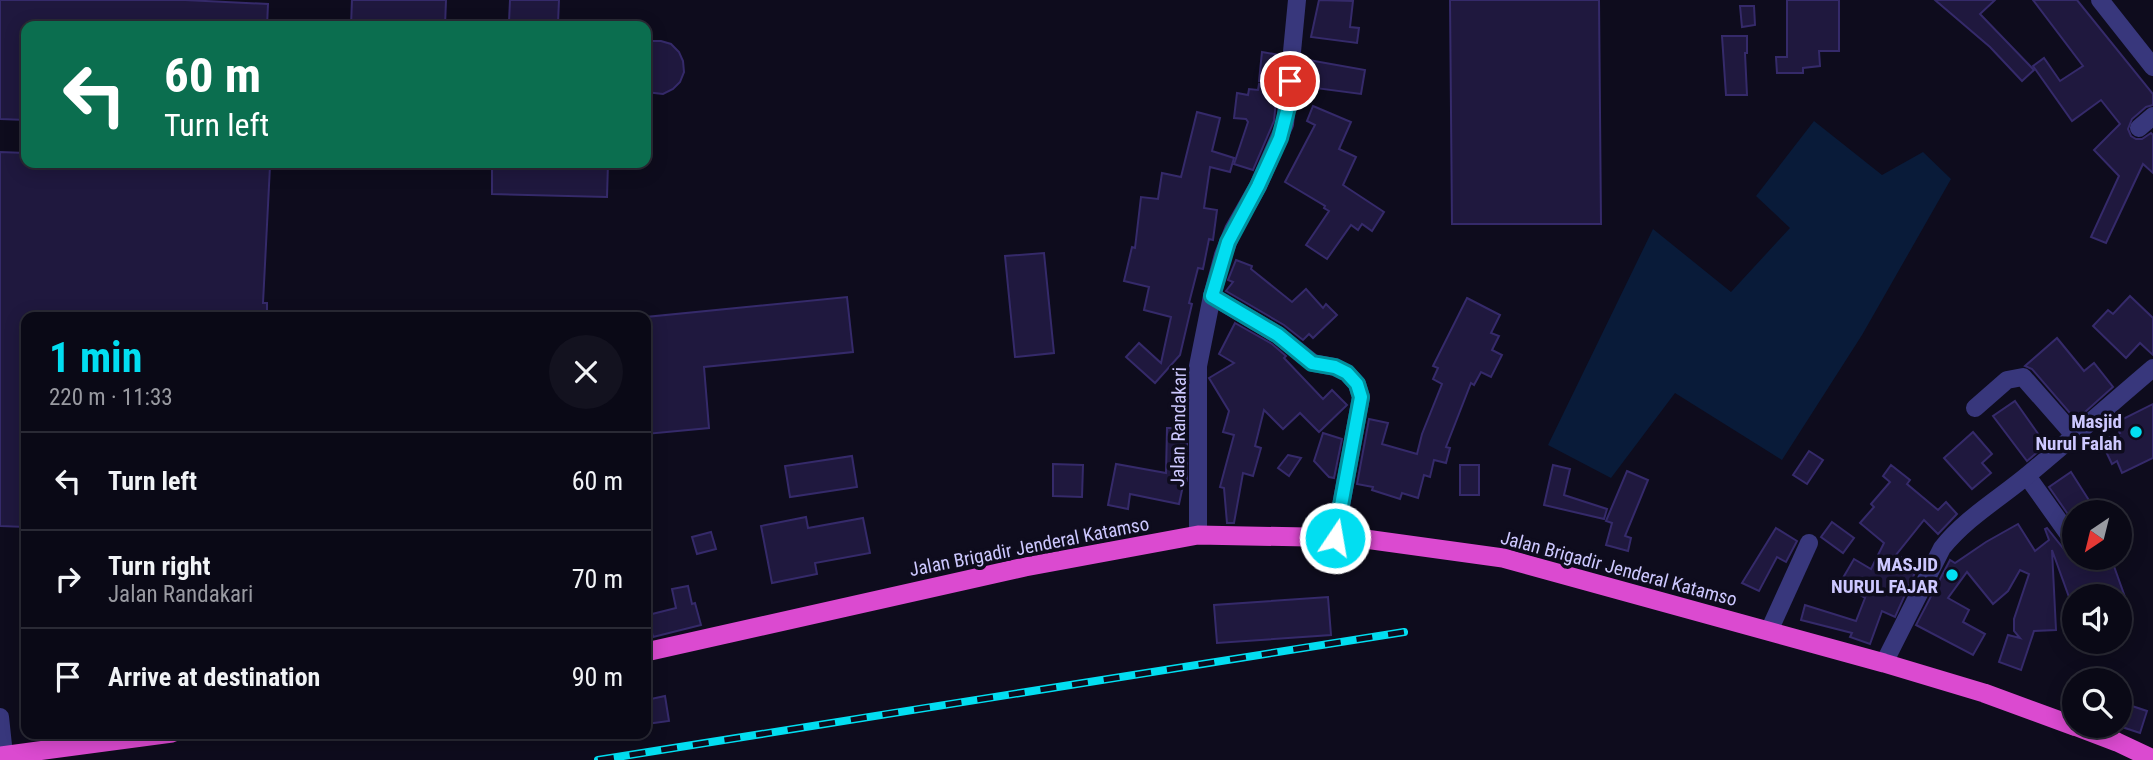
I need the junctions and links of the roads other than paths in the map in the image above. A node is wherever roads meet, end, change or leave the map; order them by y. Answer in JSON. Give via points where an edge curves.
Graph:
{"nodes":[{"id":1,"x":1297,"y":0,"type":"edge"},
{"id":2,"x":2100,"y":0,"type":"edge"},
{"id":3,"x":2153,"y":67,"type":"edge"},
{"id":4,"x":1212,"y":296,"type":"junction"},
{"id":5,"x":2153,"y":368,"type":"edge"},
{"id":6,"x":1975,"y":408,"type":"dead end"},
{"id":7,"x":2074,"y":435,"type":"junction"},
{"id":8,"x":2027,"y":476,"type":"junction"},
{"id":9,"x":2062,"y":525,"type":"edge"},
{"id":10,"x":1198,"y":535,"type":"junction"},
{"id":11,"x":1335,"y":538,"type":"junction"},
{"id":12,"x":1809,"y":543,"type":"dead end"},
{"id":13,"x":1769,"y":632,"type":"junction"},
{"id":14,"x":651,"y":651,"type":"edge"},
{"id":15,"x":1884,"y":663,"type":"junction"},
{"id":16,"x":0,"y":716,"type":"edge"},
{"id":17,"x":2062,"y":722,"type":"edge"},
{"id":18,"x":2106,"y":738,"type":"edge"},
{"id":19,"x":128,"y":739,"type":"edge"},
{"id":20,"x":2,"y":756,"type":"edge"},
{"id":21,"x":2153,"y":759,"type":"edge"}],
"edges":[{"from":1,"to":4,"type":"street","name":"Jalan Randakari","via":[[1285,124],[1228,242]]},
{"from":2,"to":3,"type":"street"},
{"from":4,"to":10,"type":"street","name":"Jalan Randakari","via":[[1198,366]]},
{"from":4,"to":11,"type":"street","via":[[1278,335],[1312,363],[1335,367],[1357,384],[1361,397]]},
{"from":5,"to":7,"type":"street"},
{"from":6,"to":7,"type":"street","via":[[2007,380],[2023,377]]},
{"from":7,"to":8,"type":"street"},
{"from":8,"to":9,"type":"street"},
{"from":8,"to":15,"type":"street","via":[[1967,522],[1942,548]]},
{"from":10,"to":11,"type":"highway","name":"Jalan Brigadir Jenderal Katamso"},
{"from":10,"to":14,"type":"highway","name":"Jalan Brigadir Jenderal Katamso","via":[[1025,567]]},
{"from":11,"to":13,"type":"highway","name":"Jalan Brigadir Jenderal Katamso","via":[[1503,558]]},
{"from":12,"to":13,"type":"street"},
{"from":13,"to":15,"type":"highway","name":"Jalan Brigadir Jenderal Katamso"},
{"from":15,"to":17,"type":"highway","name":"Jalan Brigadir Jenderal Katamso"},
{"from":16,"to":20,"type":"street"},
{"from":18,"to":21,"type":"highway","name":"Jalan Brigadir Jenderal Katamso"},
{"from":19,"to":20,"type":"highway"}]}
